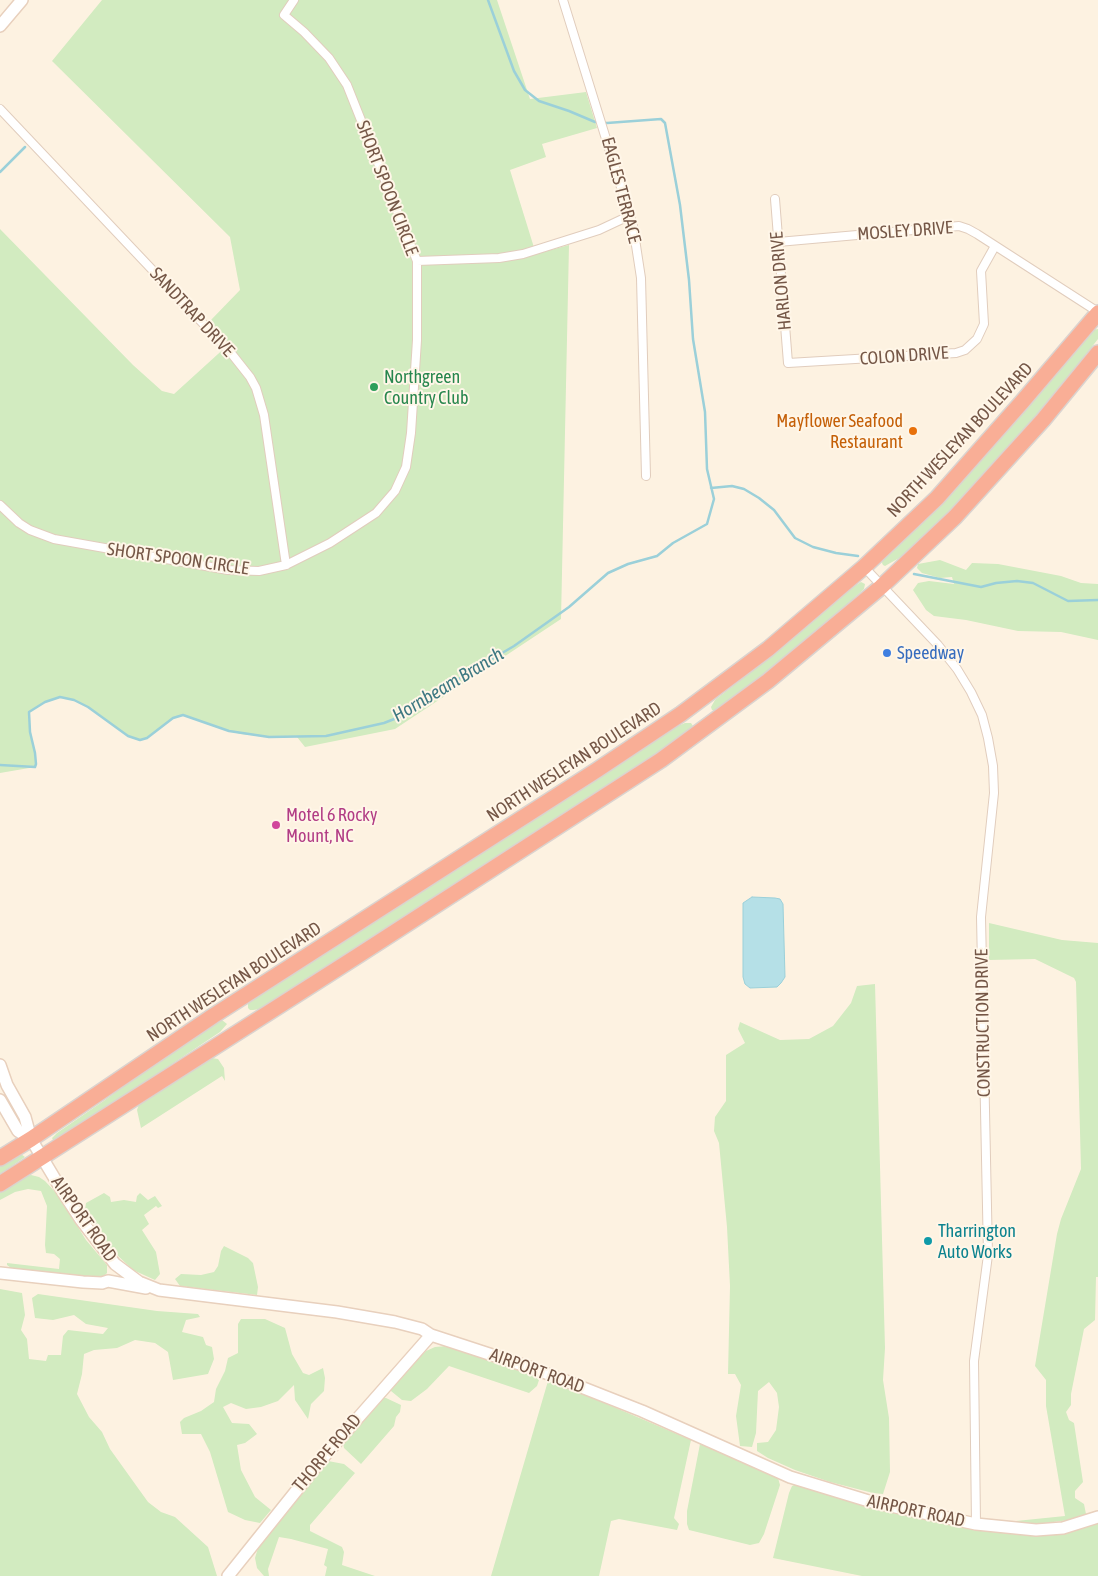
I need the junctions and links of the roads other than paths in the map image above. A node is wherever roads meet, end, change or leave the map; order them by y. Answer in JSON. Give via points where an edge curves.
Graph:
{"nodes":[{"id":1,"x":22,"y":0,"type":"edge"},
{"id":2,"x":294,"y":0,"type":"edge"},
{"id":3,"x":563,"y":0,"type":"edge"},
{"id":4,"x":0,"y":26,"type":"edge"},
{"id":5,"x":0,"y":109,"type":"edge"},
{"id":6,"x":774,"y":199,"type":"dead end"},
{"id":7,"x":631,"y":216,"type":"junction"},
{"id":8,"x":778,"y":242,"type":"junction"},
{"id":9,"x":995,"y":246,"type":"junction"},
{"id":10,"x":416,"y":261,"type":"junction"},
{"id":11,"x":1098,"y":313,"type":"edge"},
{"id":12,"x":1098,"y":353,"type":"edge"},
{"id":13,"x":788,"y":364,"type":"joint"},
{"id":14,"x":646,"y":476,"type":"dead end"},
{"id":15,"x":0,"y":505,"type":"edge"},
{"id":16,"x":286,"y":565,"type":"junction"},
{"id":17,"x":864,"y":567,"type":"junction"},
{"id":18,"x":882,"y":586,"type":"junction"},
{"id":19,"x":694,"y":704,"type":"junction"},
{"id":20,"x":709,"y":725,"type":"junction"},
{"id":21,"x":229,"y":1006,"type":"junction"},
{"id":22,"x":244,"y":1029,"type":"junction"},
{"id":23,"x":0,"y":1065,"type":"edge"},
{"id":24,"x":0,"y":1100,"type":"edge"},
{"id":25,"x":31,"y":1139,"type":"junction"},
{"id":26,"x":42,"y":1157,"type":"junction"},
{"id":27,"x":0,"y":1158,"type":"edge"},
{"id":28,"x":0,"y":1184,"type":"edge"},
{"id":29,"x":0,"y":1273,"type":"edge"},
{"id":30,"x":159,"y":1290,"type":"junction"},
{"id":31,"x":431,"y":1335,"type":"junction"},
{"id":32,"x":1098,"y":1517,"type":"edge"},
{"id":33,"x":976,"y":1524,"type":"junction"},
{"id":34,"x":228,"y":1576,"type":"edge"}],
"edges":[{"from":1,"to":4,"type":"main road"},
{"from":2,"to":10,"type":"street","name":"SHORT SPOON CIRCLE","via":[[284,16],[324,52],[347,85]]},
{"from":3,"to":7,"type":"street","name":"EAGLES TERRACE"},
{"from":5,"to":16,"type":"street","name":"SANDTRAP DRIVE","via":[[250,377],[264,415]]},
{"from":6,"to":8,"type":"street","name":"HARLON DRIVE"},
{"from":7,"to":10,"type":"street","via":[[599,230],[523,254],[490,259]]},
{"from":7,"to":14,"type":"street","name":"EAGLES TERRACE","via":[[641,278]]},
{"from":8,"to":9,"type":"street","name":"MOSLEY DRIVE","via":[[959,226],[968,228]]},
{"from":8,"to":13,"type":"street","name":"HARLON DRIVE"},
{"from":9,"to":11,"type":"street","name":"MOSLEY DRIVE"},
{"from":9,"to":13,"type":"street","name":"COLON DRIVE","via":[[981,271],[984,324],[977,339],[965,350]]},
{"from":10,"to":16,"type":"street","name":"SHORT SPOON CIRCLE","via":[[417,340],[413,416],[409,451],[401,480],[376,513],[330,543]]},
{"from":11,"to":17,"type":"highway","name":"NORTH WESLEYAN BOULEVARD","via":[[937,498]]},
{"from":12,"to":18,"type":"highway","via":[[997,471]]},
{"from":15,"to":16,"type":"street","name":"SHORT SPOON CIRCLE","via":[[30,530],[67,542],[228,570],[259,571]]},
{"from":17,"to":18,"type":"street","name":"CONSTRUCTION DRIVE"},
{"from":17,"to":19,"type":"highway","name":"NORTH WESLEYAN BOULEVARD","via":[[768,649]]},
{"from":18,"to":20,"type":"highway","via":[[768,681]]},
{"from":18,"to":33,"type":"street","name":"CONSTRUCTION DRIVE","via":[[957,668],[982,715],[993,766],[994,793],[981,917],[988,1247],[974,1361]]},
{"from":19,"to":20,"type":"highway"},
{"from":19,"to":21,"type":"highway","name":"NORTH WESLEYAN BOULEVARD","via":[[597,770]]},
{"from":20,"to":22,"type":"highway","via":[[654,765]]},
{"from":21,"to":22,"type":"highway"},
{"from":21,"to":25,"type":"highway","name":"NORTH WESLEYAN BOULEVARD"},
{"from":22,"to":26,"type":"highway"},
{"from":23,"to":25,"type":"main road","via":[[25,1117]]},
{"from":24,"to":25,"type":"main road","via":[[18,1131]]},
{"from":25,"to":26,"type":"main road","name":"AIRPORT ROAD"},
{"from":25,"to":27,"type":"highway","name":"NORTH WESLEYAN BOULEVARD"},
{"from":26,"to":28,"type":"highway"},
{"from":26,"to":30,"type":"main road","name":"AIRPORT ROAD","via":[[81,1220],[115,1264],[139,1282]]},
{"from":29,"to":30,"type":"main road","via":[[108,1281]]},
{"from":30,"to":31,"type":"main road","name":"AIRPORT ROAD","via":[[337,1312],[395,1322],[422,1329]]},
{"from":31,"to":33,"type":"main road","name":"AIRPORT ROAD","via":[[538,1370],[633,1407],[790,1477],[872,1502]]},
{"from":31,"to":34,"type":"main road","name":"THORPE ROAD","via":[[320,1460]]},
{"from":32,"to":33,"type":"main road","name":"AIRPORT ROAD","via":[[1063,1528],[1036,1530]]}]}
